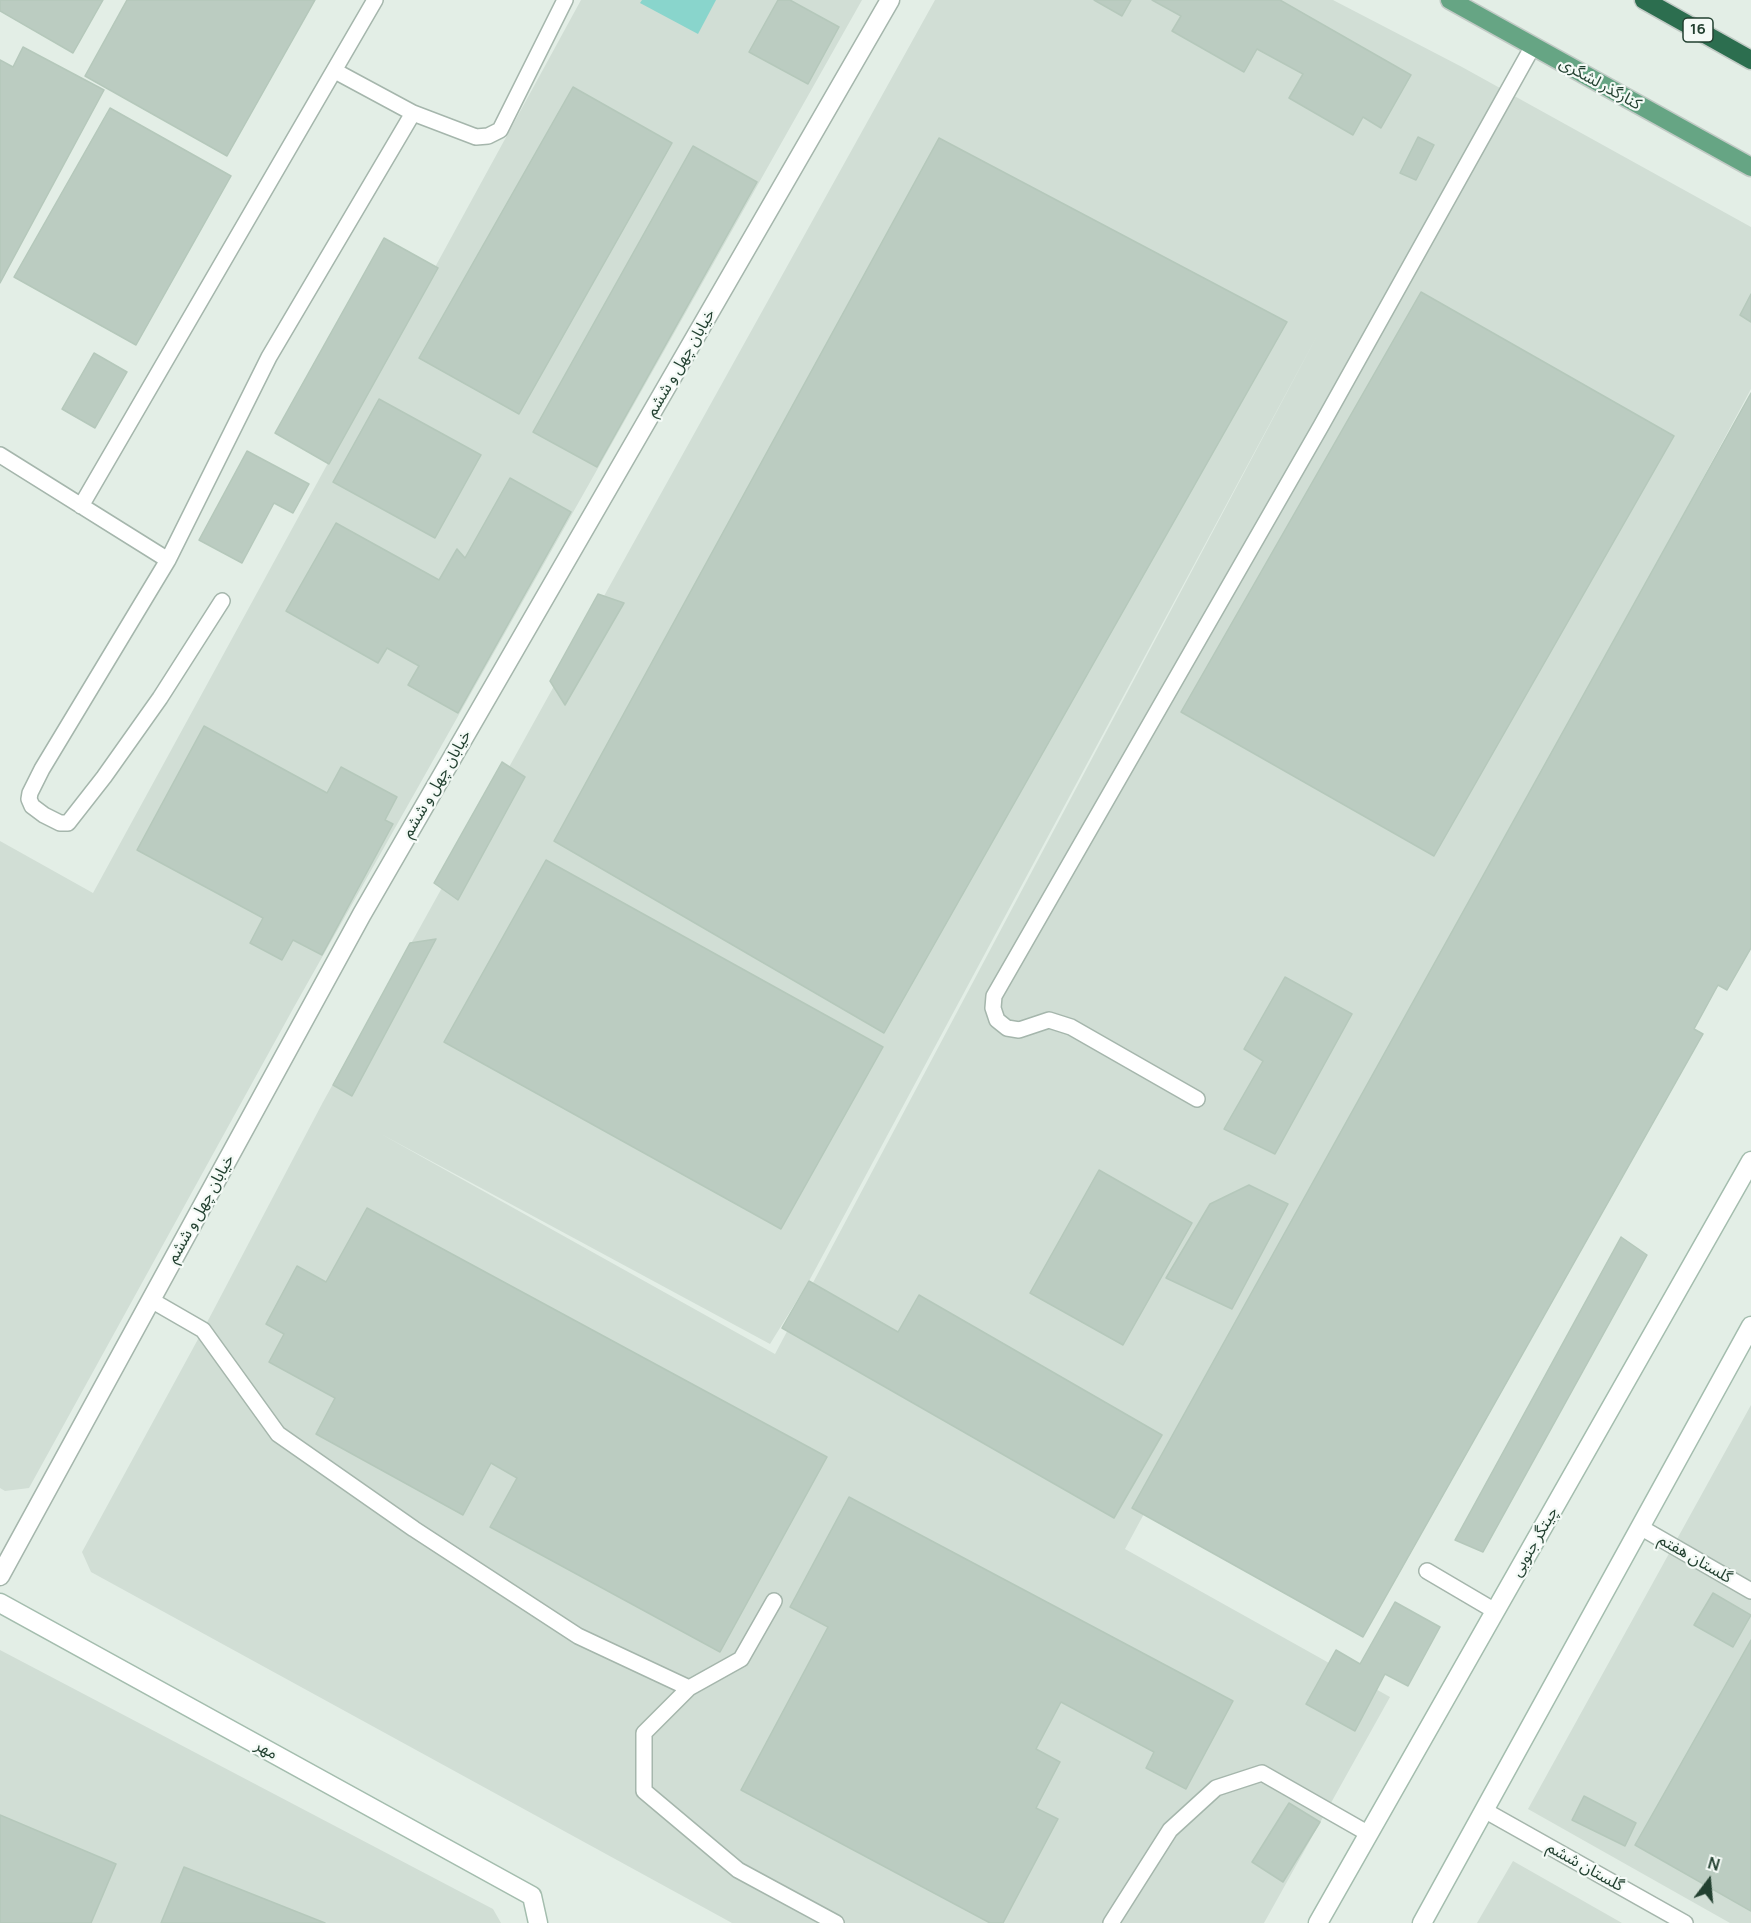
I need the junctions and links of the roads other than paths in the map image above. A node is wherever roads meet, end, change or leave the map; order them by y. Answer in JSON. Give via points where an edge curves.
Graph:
{"nodes":[{"id":1,"x":375,"y":0,"type":"edge"},
{"id":2,"x":565,"y":0,"type":"edge"},
{"id":3,"x":890,"y":0,"type":"edge"},
{"id":4,"x":1450,"y":0,"type":"edge"},
{"id":5,"x":1644,"y":0,"type":"edge"},
{"id":6,"x":1533,"y":46,"type":"junction"},
{"id":7,"x":1751,"y":60,"type":"edge"},
{"id":8,"x":335,"y":71,"type":"junction"},
{"id":9,"x":413,"y":113,"type":"junction"},
{"id":10,"x":1751,"y":167,"type":"edge"},
{"id":11,"x":0,"y":455,"type":"edge"},
{"id":12,"x":81,"y":506,"type":"junction"},
{"id":13,"x":168,"y":560,"type":"junction"},
{"id":14,"x":222,"y":601,"type":"dead end"},
{"id":15,"x":1197,"y":1099,"type":"dead end"},
{"id":16,"x":1751,"y":1161,"type":"edge"},
{"id":17,"x":151,"y":1300,"type":"junction"},
{"id":18,"x":1751,"y":1326,"type":"edge"},
{"id":19,"x":1640,"y":1527,"type":"junction"},
{"id":20,"x":1427,"y":1571,"type":"dead end"},
{"id":21,"x":0,"y":1576,"type":"edge"},
{"id":22,"x":1751,"y":1591,"type":"edge"},
{"id":23,"x":774,"y":1601,"type":"dead end"},
{"id":24,"x":0,"y":1603,"type":"edge"},
{"id":25,"x":1495,"y":1611,"type":"junction"},
{"id":26,"x":689,"y":1688,"type":"junction"},
{"id":27,"x":1484,"y":1810,"type":"junction"},
{"id":28,"x":1369,"y":1834,"type":"junction"},
{"id":29,"x":538,"y":1923,"type":"edge"},
{"id":30,"x":836,"y":1923,"type":"edge"},
{"id":31,"x":1111,"y":1923,"type":"edge"},
{"id":32,"x":1318,"y":1923,"type":"edge"},
{"id":33,"x":1422,"y":1923,"type":"edge"},
{"id":34,"x":1686,"y":1923,"type":"edge"}],
"edges":[{"from":1,"to":8,"type":"lane"},
{"from":2,"to":9,"type":"lane","via":[[500,130],[476,137]]},
{"from":3,"to":17,"type":"street","name":"خیابان چهل و ششم","via":[[362,914]]},
{"from":4,"to":6,"type":"main road","name":"کنارگذر لشگری"},
{"from":5,"to":7,"type":"highway","number":"16"},
{"from":6,"to":10,"type":"main road","name":"کنارگذر لشگری"},
{"from":6,"to":15,"type":"lane","via":[[1321,426],[994,996],[993,1008],[1007,1028],[1019,1030],[1049,1020],[1071,1027]]},
{"from":8,"to":9,"type":"lane"},
{"from":8,"to":12,"type":"lane"},
{"from":9,"to":13,"type":"lane","via":[[269,357]]},
{"from":11,"to":12,"type":"lane"},
{"from":12,"to":13,"type":"lane"},
{"from":13,"to":14,"type":"lane","via":[[42,769],[30,793],[32,806],[60,823],[68,823],[160,698]]},
{"from":16,"to":25,"type":"street","name":"چیتگر جنوبی"},
{"from":17,"to":21,"type":"street","name":"خیابان چهل و ششم"},
{"from":17,"to":26,"type":"lane","via":[[203,1330],[278,1434],[578,1636]]},
{"from":18,"to":19,"type":"street"},
{"from":19,"to":22,"type":"lane","name":"گلستان هفتم"},
{"from":19,"to":27,"type":"street"},
{"from":20,"to":25,"type":"lane"},
{"from":23,"to":26,"type":"lane","via":[[741,1659]]},
{"from":24,"to":29,"type":"street","name":"مهر","via":[[532,1896]]},
{"from":25,"to":28,"type":"street","name":"چیتگر جنوبی"},
{"from":26,"to":30,"type":"lane","via":[[644,1733],[644,1791],[738,1870]]},
{"from":27,"to":33,"type":"street"},
{"from":27,"to":34,"type":"lane","name":"گلستان ششم"},
{"from":28,"to":31,"type":"lane","via":[[1262,1773],[1216,1788],[1170,1830]]},
{"from":28,"to":32,"type":"street","name":"چیتگر جنوبی"}]}
